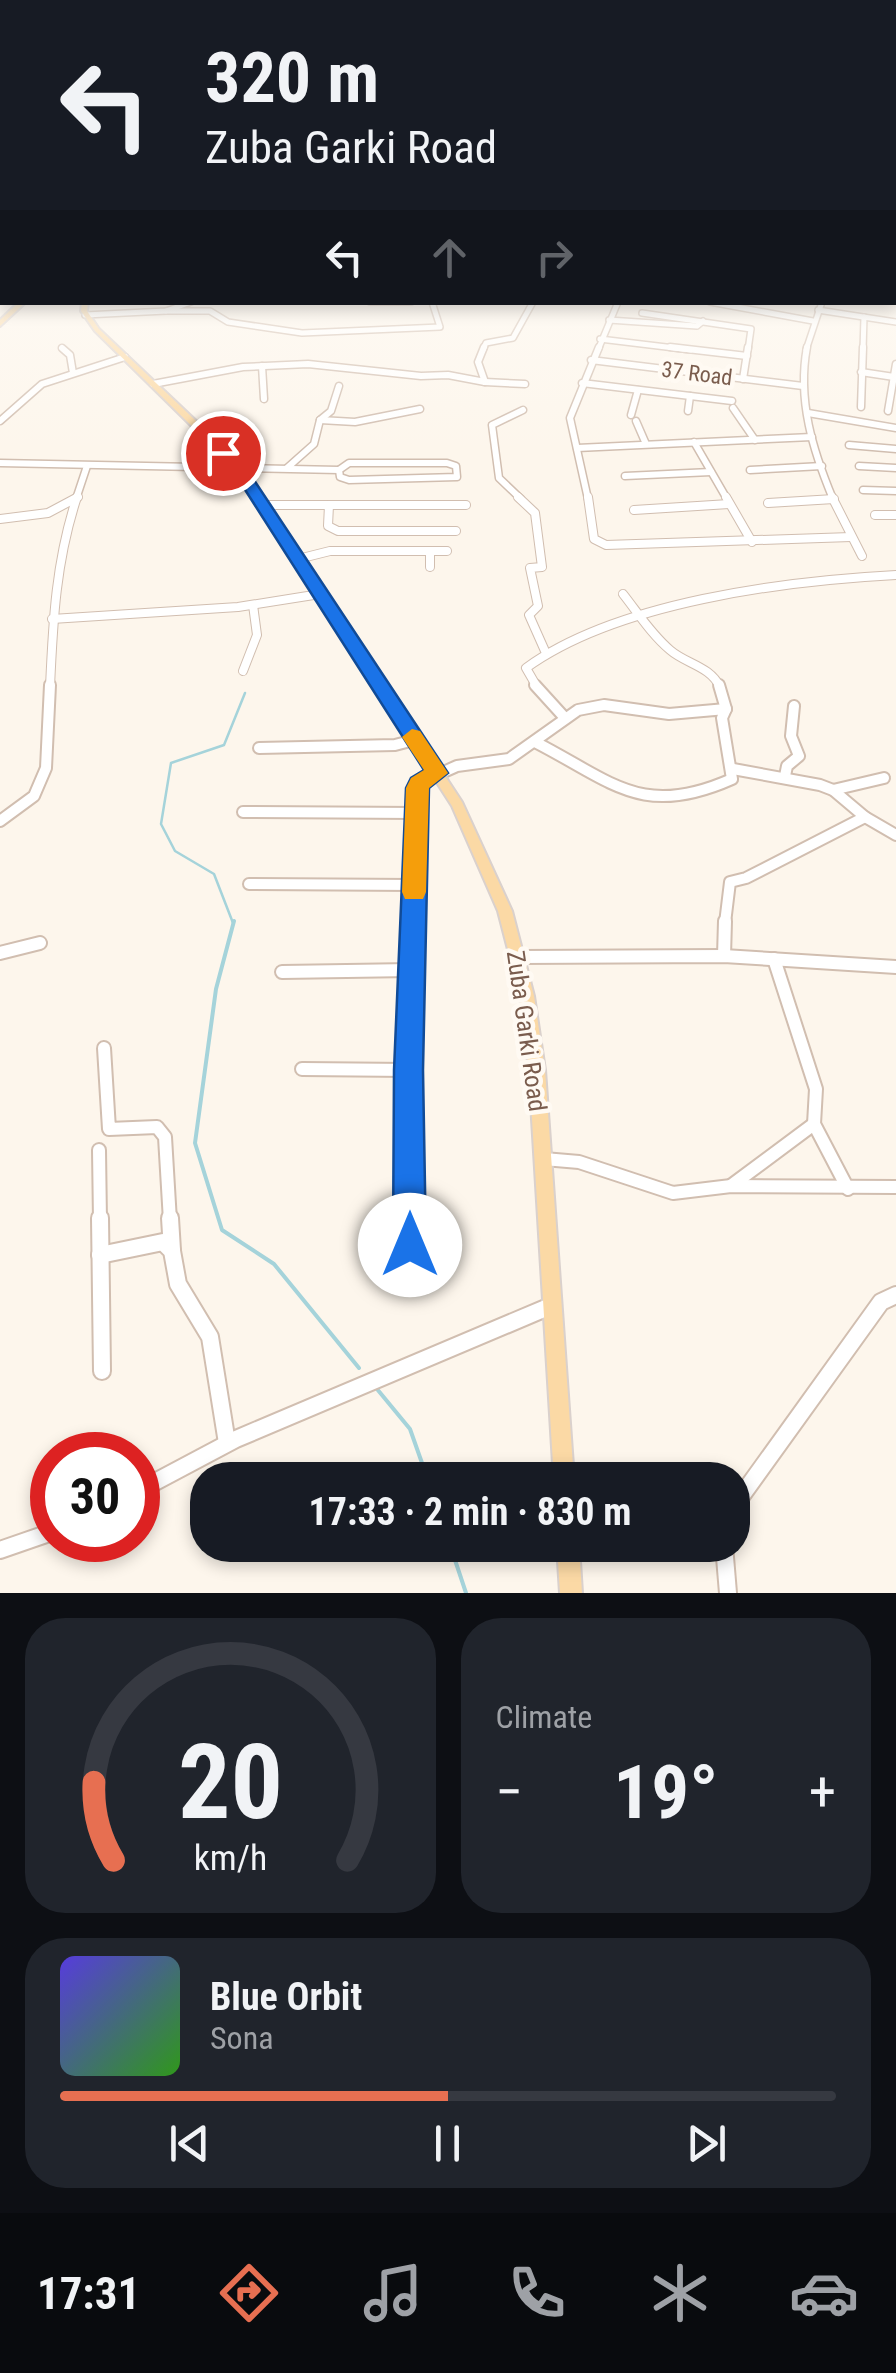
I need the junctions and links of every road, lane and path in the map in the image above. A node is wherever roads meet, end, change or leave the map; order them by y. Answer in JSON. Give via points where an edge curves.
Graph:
{"nodes":[{"id":1,"x":20,"y":305,"type":"edge"},
{"id":2,"x":183,"y":305,"type":"edge"},
{"id":3,"x":433,"y":305,"type":"edge"},
{"id":4,"x":532,"y":305,"type":"edge"},
{"id":5,"x":616,"y":305,"type":"edge"},
{"id":6,"x":730,"y":305,"type":"edge"},
{"id":7,"x":766,"y":305,"type":"edge"},
{"id":8,"x":820,"y":306,"type":"edge"},
{"id":9,"x":86,"y":309,"type":"edge"},
{"id":10,"x":762,"y":310,"type":"junction"},
{"id":11,"x":166,"y":311,"type":"junction"},
{"id":12,"x":642,"y":314,"type":"dead end"},
{"id":13,"x":864,"y":317,"type":"junction"},
{"id":14,"x":609,"y":320,"type":"junction"},
{"id":15,"x":702,"y":321,"type":"junction"},
{"id":16,"x":813,"y":321,"type":"junction"},
{"id":17,"x":896,"y":322,"type":"edge"},
{"id":18,"x":0,"y":324,"type":"edge"},
{"id":19,"x":600,"y":339,"type":"junction"},
{"id":20,"x":62,"y":348,"type":"dead end"},
{"id":21,"x":747,"y":356,"type":"junction"},
{"id":22,"x":125,"y":357,"type":"junction"},
{"id":23,"x":591,"y":360,"type":"junction"},
{"id":24,"x":896,"y":364,"type":"edge"},
{"id":25,"x":262,"y":366,"type":"junction"},
{"id":26,"x":74,"y":372,"type":"junction"},
{"id":27,"x":861,"y":372,"type":"junction"},
{"id":28,"x":894,"y":377,"type":"edge"},
{"id":29,"x":743,"y":378,"type":"junction"},
{"id":30,"x":485,"y":382,"type":"junction"},
{"id":31,"x":582,"y":383,"type":"junction"},
{"id":32,"x":153,"y":384,"type":"junction"},
{"id":33,"x":525,"y":384,"type":"dead end"},
{"id":34,"x":340,"y":386,"type":"dead end"},
{"id":35,"x":803,"y":386,"type":"junction"},
{"id":36,"x":638,"y":390,"type":"junction"},
{"id":37,"x":690,"y":396,"type":"junction"},
{"id":38,"x":264,"y":400,"type":"dead end"},
{"id":39,"x":861,"y":407,"type":"dead end"},
{"id":40,"x":420,"y":409,"type":"dead end"},
{"id":41,"x":523,"y":410,"type":"dead end"},
{"id":42,"x":688,"y":411,"type":"dead end"},
{"id":43,"x":888,"y":411,"type":"dead end"},
{"id":44,"x":808,"y":413,"type":"junction"},
{"id":45,"x":320,"y":420,"type":"junction"},
{"id":46,"x":0,"y":421,"type":"edge"},
{"id":47,"x":896,"y":428,"type":"edge"},
{"id":48,"x":812,"y":437,"type":"junction"},
{"id":49,"x":755,"y":440,"type":"junction"},
{"id":50,"x":694,"y":442,"type":"junction"},
{"id":51,"x":646,"y":444,"type":"junction"},
{"id":52,"x":849,"y":444,"type":"dead end"},
{"id":53,"x":578,"y":448,"type":"junction"},
{"id":54,"x":896,"y":449,"type":"edge"},
{"id":55,"x":0,"y":463,"type":"edge"},
{"id":56,"x":87,"y":466,"type":"junction"},
{"id":57,"x":822,"y":466,"type":"junction"},
{"id":58,"x":859,"y":466,"type":"dead end"},
{"id":59,"x":236,"y":468,"type":"junction"},
{"id":60,"x":286,"y":468,"type":"junction"},
{"id":61,"x":896,"y":468,"type":"edge"},
{"id":62,"x":338,"y":470,"type":"junction"},
{"id":63,"x":750,"y":470,"type":"dead end"},
{"id":64,"x":711,"y":472,"type":"junction"},
{"id":65,"x":625,"y":476,"type":"dead end"},
{"id":66,"x":863,"y":490,"type":"dead end"},
{"id":67,"x":896,"y":491,"type":"edge"},
{"id":68,"x":78,"y":497,"type":"junction"},
{"id":69,"x":834,"y":500,"type":"junction"},
{"id":70,"x":768,"y":503,"type":"dead end"},
{"id":71,"x":262,"y":504,"type":"junction"},
{"id":72,"x":729,"y":504,"type":"junction"},
{"id":73,"x":329,"y":505,"type":"junction"},
{"id":74,"x":466,"y":506,"type":"dead end"},
{"id":75,"x":634,"y":510,"type":"dead end"},
{"id":76,"x":875,"y":514,"type":"dead end"},
{"id":77,"x":896,"y":515,"type":"edge"},
{"id":78,"x":0,"y":518,"type":"edge"},
{"id":79,"x":456,"y":532,"type":"dead end"},
{"id":80,"x":852,"y":537,"type":"junction"},
{"id":81,"x":752,"y":542,"type":"junction"},
{"id":82,"x":448,"y":551,"type":"dead end"},
{"id":83,"x":430,"y":552,"type":"junction"},
{"id":84,"x":862,"y":556,"type":"dead end"},
{"id":85,"x":298,"y":558,"type":"junction"},
{"id":86,"x":430,"y":566,"type":"dead end"},
{"id":87,"x":896,"y":576,"type":"edge"},
{"id":88,"x":320,"y":594,"type":"junction"},
{"id":89,"x":623,"y":594,"type":"dead end"},
{"id":90,"x":253,"y":605,"type":"junction"},
{"id":91,"x":643,"y":618,"type":"junction"},
{"id":92,"x":52,"y":619,"type":"junction"},
{"id":93,"x":545,"y":651,"type":"junction"},
{"id":94,"x":244,"y":671,"type":"dead end"},
{"id":95,"x":794,"y":706,"type":"dead end"},
{"id":96,"x":726,"y":710,"type":"junction"},
{"id":97,"x":565,"y":718,"type":"junction"},
{"id":98,"x":414,"y":740,"type":"junction"},
{"id":99,"x":535,"y":742,"type":"junction"},
{"id":100,"x":259,"y":748,"type":"dead end"},
{"id":101,"x":733,"y":769,"type":"junction"},
{"id":102,"x":437,"y":773,"type":"junction"},
{"id":103,"x":785,"y":776,"type":"junction"},
{"id":104,"x":884,"y":778,"type":"dead end"},
{"id":105,"x":832,"y":790,"type":"junction"},
{"id":106,"x":242,"y":812,"type":"dead end"},
{"id":107,"x":416,"y":813,"type":"junction"},
{"id":108,"x":865,"y":817,"type":"junction"},
{"id":109,"x":0,"y":821,"type":"edge"},
{"id":110,"x":896,"y":835,"type":"edge"},
{"id":111,"x":249,"y":884,"type":"dead end"},
{"id":112,"x":414,"y":885,"type":"junction"},
{"id":113,"x":40,"y":943,"type":"dead end"},
{"id":114,"x":0,"y":953,"type":"edge"},
{"id":115,"x":724,"y":956,"type":"junction"},
{"id":116,"x":518,"y":957,"type":"junction"},
{"id":117,"x":774,"y":959,"type":"junction"},
{"id":118,"x":896,"y":967,"type":"edge"},
{"id":119,"x":410,"y":970,"type":"junction"},
{"id":120,"x":282,"y":972,"type":"dead end"},
{"id":121,"x":104,"y":1048,"type":"dead end"},
{"id":122,"x":302,"y":1069,"type":"dead end"},
{"id":123,"x":408,"y":1070,"type":"junction"},
{"id":124,"x":814,"y":1124,"type":"junction"},
{"id":125,"x":99,"y":1150,"type":"dead end"},
{"id":126,"x":544,"y":1159,"type":"junction"},
{"id":127,"x":731,"y":1186,"type":"junction"},
{"id":128,"x":896,"y":1187,"type":"edge"},
{"id":129,"x":848,"y":1189,"type":"junction"},
{"id":130,"x":410,"y":1245,"type":"dead end"},
{"id":131,"x":172,"y":1251,"type":"junction"},
{"id":132,"x":100,"y":1255,"type":"junction"},
{"id":133,"x":896,"y":1295,"type":"edge"},
{"id":134,"x":552,"y":1306,"type":"junction"},
{"id":135,"x":102,"y":1372,"type":"dead end"},
{"id":136,"x":228,"y":1443,"type":"junction"},
{"id":137,"x":563,"y":1462,"type":"edge"},
{"id":138,"x":160,"y":1479,"type":"edge"},
{"id":139,"x":750,"y":1484,"type":"edge"},
{"id":140,"x":30,"y":1540,"type":"edge"},
{"id":141,"x":0,"y":1550,"type":"edge"},
{"id":142,"x":569,"y":1562,"type":"edge"},
{"id":143,"x":725,"y":1562,"type":"edge"},
{"id":144,"x":571,"y":1593,"type":"edge"},
{"id":145,"x":728,"y":1593,"type":"edge"}],
"edges":[{"from":1,"to":18,"type":"main road"},
{"from":2,"to":11,"type":"street"},
{"from":3,"to":11,"type":"street","via":[[441,326],[361,333],[294,333],[228,322],[210,311]]},
{"from":4,"to":30,"type":"street","via":[[512,338],[486,343],[478,362]]},
{"from":5,"to":14,"type":"street"},
{"from":6,"to":10,"type":"street"},
{"from":7,"to":10,"type":"street"},
{"from":8,"to":13,"type":"street"},
{"from":8,"to":16,"type":"street"},
{"from":9,"to":11,"type":"street"},
{"from":9,"to":22,"type":"main road","name":"Zuba Garki Road"},
{"from":10,"to":16,"type":"street"},
{"from":12,"to":15,"type":"street"},
{"from":13,"to":17,"type":"street"},
{"from":13,"to":27,"type":"street"},
{"from":14,"to":15,"type":"street","via":[[684,328]]},
{"from":14,"to":19,"type":"street"},
{"from":15,"to":21,"type":"street","via":[[750,329]]},
{"from":16,"to":35,"type":"street"},
{"from":19,"to":21,"type":"street"},
{"from":19,"to":23,"type":"street"},
{"from":20,"to":26,"type":"street"},
{"from":21,"to":29,"type":"street"},
{"from":22,"to":26,"type":"street"},
{"from":22,"to":32,"type":"main road","name":"Zuba Garki Road"},
{"from":23,"to":29,"type":"street","name":"37 Road"},
{"from":23,"to":31,"type":"street"},
{"from":24,"to":28,"type":"street"},
{"from":25,"to":30,"type":"street","via":[[351,366]]},
{"from":25,"to":32,"type":"street"},
{"from":25,"to":38,"type":"street"},
{"from":26,"to":46,"type":"street","via":[[35,388]]},
{"from":27,"to":28,"type":"street"},
{"from":27,"to":39,"type":"street"},
{"from":28,"to":43,"type":"street"},
{"from":29,"to":35,"type":"street","name":"37 Road"},
{"from":30,"to":33,"type":"street"},
{"from":31,"to":36,"type":"street"},
{"from":31,"to":53,"type":"street","via":[[570,418]]},
{"from":32,"to":59,"type":"main road","name":"Zuba Garki Road"},
{"from":34,"to":45,"type":"street"},
{"from":35,"to":44,"type":"street"},
{"from":36,"to":37,"type":"street"},
{"from":36,"to":51,"type":"street","via":[[633,418]]},
{"from":37,"to":42,"type":"street"},
{"from":37,"to":49,"type":"street","via":[[733,404]]},
{"from":40,"to":45,"type":"street","via":[[354,422]]},
{"from":41,"to":93,"type":"street","via":[[492,425],[492,442],[499,478],[534,512],[542,567],[530,568],[538,606],[529,615]]},
{"from":44,"to":47,"type":"street"},
{"from":44,"to":48,"type":"street"},
{"from":45,"to":60,"type":"street","via":[[314,444]]},
{"from":48,"to":49,"type":"street"},
{"from":48,"to":57,"type":"street"},
{"from":49,"to":50,"type":"street"},
{"from":50,"to":51,"type":"street"},
{"from":50,"to":64,"type":"street"},
{"from":51,"to":53,"type":"street"},
{"from":52,"to":54,"type":"street"},
{"from":53,"to":81,"type":"street","via":[[598,542]]},
{"from":55,"to":56,"type":"street"},
{"from":56,"to":59,"type":"street"},
{"from":56,"to":68,"type":"street"},
{"from":57,"to":63,"type":"street"},
{"from":57,"to":69,"type":"street"},
{"from":58,"to":61,"type":"street"},
{"from":59,"to":60,"type":"street"},
{"from":59,"to":71,"type":"main road","name":"Zuba Garki Road"},
{"from":60,"to":62,"type":"street"},
{"from":62,"to":62,"type":"street","via":[[349,462],[447,463],[456,466],[457,477],[348,480]]},
{"from":64,"to":65,"type":"street"},
{"from":64,"to":72,"type":"street"},
{"from":66,"to":67,"type":"street"},
{"from":68,"to":78,"type":"street","via":[[48,514]]},
{"from":68,"to":92,"type":"street","via":[[62,542]]},
{"from":69,"to":70,"type":"street"},
{"from":69,"to":80,"type":"street"},
{"from":71,"to":73,"type":"street"},
{"from":71,"to":85,"type":"main road","name":"Zuba Garki Road"},
{"from":72,"to":75,"type":"street"},
{"from":72,"to":81,"type":"street"},
{"from":73,"to":74,"type":"street"},
{"from":73,"to":79,"type":"street","via":[[328,526],[338,530]]},
{"from":76,"to":77,"type":"street"},
{"from":80,"to":81,"type":"street"},
{"from":80,"to":84,"type":"street"},
{"from":82,"to":83,"type":"street"},
{"from":83,"to":85,"type":"street","via":[[330,550]]},
{"from":83,"to":86,"type":"street"},
{"from":85,"to":88,"type":"main road","name":"Zuba Garki Road"},
{"from":87,"to":91,"type":"street","via":[[767,586]]},
{"from":88,"to":90,"type":"street"},
{"from":88,"to":98,"type":"main road","name":"Zuba Garki Road"},
{"from":89,"to":91,"type":"street"},
{"from":90,"to":92,"type":"street"},
{"from":90,"to":94,"type":"street","via":[[257,635]]},
{"from":91,"to":93,"type":"street"},
{"from":91,"to":96,"type":"street","via":[[678,657],[714,674]]},
{"from":92,"to":109,"type":"street","via":[[46,768],[34,796]]},
{"from":93,"to":97,"type":"street","via":[[526,668],[548,705]]},
{"from":95,"to":103,"type":"street","via":[[791,736],[799,756]]},
{"from":96,"to":97,"type":"street","via":[[669,714],[604,705]]},
{"from":96,"to":101,"type":"street"},
{"from":97,"to":99,"type":"street"},
{"from":98,"to":100,"type":"street"},
{"from":98,"to":102,"type":"main road","name":"Zuba Garki Road"},
{"from":99,"to":101,"type":"street","via":[[624,792],[658,800],[705,794],[732,779]]},
{"from":99,"to":102,"type":"street","via":[[509,759]]},
{"from":101,"to":103,"type":"street"},
{"from":102,"to":107,"type":"street","via":[[418,784]]},
{"from":102,"to":116,"type":"main road","name":"Zuba Garki Road","via":[[494,878]]},
{"from":103,"to":105,"type":"street"},
{"from":104,"to":105,"type":"street"},
{"from":105,"to":108,"type":"street"},
{"from":106,"to":107,"type":"street"},
{"from":107,"to":112,"type":"street"},
{"from":108,"to":110,"type":"street"},
{"from":108,"to":115,"type":"street","via":[[730,882],[723,899],[729,929]]},
{"from":111,"to":112,"type":"street"},
{"from":112,"to":119,"type":"street"},
{"from":113,"to":114,"type":"street"},
{"from":115,"to":116,"type":"street"},
{"from":115,"to":117,"type":"street"},
{"from":116,"to":126,"type":"main road","name":"Zuba Garki Road"},
{"from":117,"to":118,"type":"street"},
{"from":117,"to":124,"type":"street","via":[[816,1089]]},
{"from":119,"to":120,"type":"street"},
{"from":119,"to":123,"type":"street"},
{"from":121,"to":131,"type":"street","via":[[109,1128],[157,1127],[165,1137]]},
{"from":122,"to":123,"type":"street"},
{"from":123,"to":130,"type":"street"},
{"from":124,"to":127,"type":"street"},
{"from":124,"to":129,"type":"street"},
{"from":125,"to":132,"type":"street"},
{"from":126,"to":127,"type":"street","via":[[579,1162],[673,1193]]},
{"from":126,"to":134,"type":"main road","name":"Zuba Garki Road"},
{"from":127,"to":129,"type":"street"},
{"from":128,"to":129,"type":"street"},
{"from":131,"to":132,"type":"street","via":[[162,1242]]},
{"from":131,"to":136,"type":"street","via":[[178,1284],[210,1336]]},
{"from":132,"to":135,"type":"street"},
{"from":133,"to":139,"type":"street","via":[[881,1302]]},
{"from":134,"to":136,"type":"street"},
{"from":134,"to":137,"type":"main road","name":"Zuba Garki Road"},
{"from":136,"to":138,"type":"street"},
{"from":140,"to":141,"type":"street"},
{"from":142,"to":144,"type":"main road"},
{"from":143,"to":145,"type":"street"}]}
